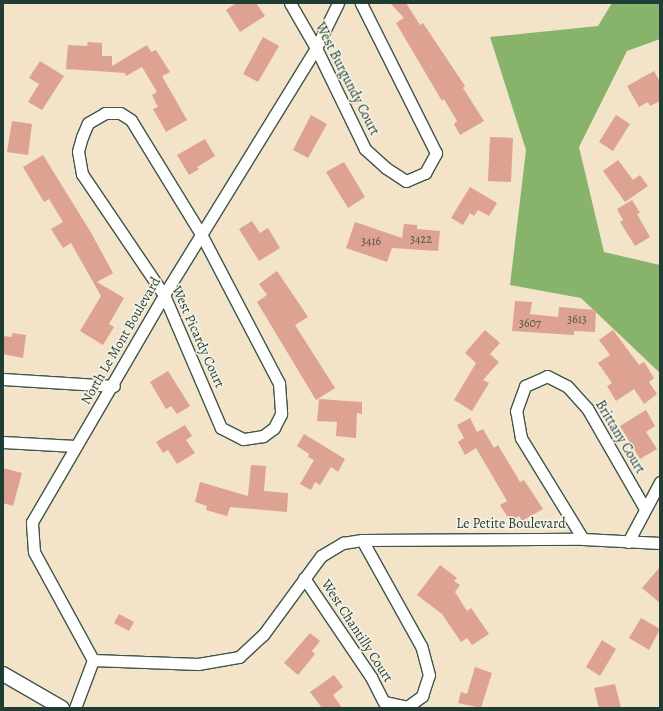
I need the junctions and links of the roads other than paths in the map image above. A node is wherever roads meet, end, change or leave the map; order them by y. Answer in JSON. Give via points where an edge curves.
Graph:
{"nodes":[{"id":1,"x":290,"y":3,"type":"edge"},
{"id":2,"x":338,"y":3,"type":"edge"},
{"id":3,"x":361,"y":3,"type":"edge"},
{"id":4,"x":316,"y":48,"type":"junction"},
{"id":5,"x":202,"y":236,"type":"junction"},
{"id":6,"x":164,"y":295,"type":"junction"},
{"id":7,"x":3,"y":379,"type":"edge"},
{"id":8,"x":114,"y":386,"type":"junction"},
{"id":9,"x":3,"y":442,"type":"edge"},
{"id":10,"x":75,"y":446,"type":"junction"},
{"id":11,"x":660,"y":482,"type":"edge"},
{"id":12,"x":645,"y":509,"type":"junction"},
{"id":13,"x":583,"y":539,"type":"junction"},
{"id":14,"x":362,"y":540,"type":"junction"},
{"id":15,"x":628,"y":542,"type":"junction"},
{"id":16,"x":660,"y":543,"type":"edge"},
{"id":17,"x":304,"y":578,"type":"junction"},
{"id":18,"x":93,"y":660,"type":"junction"},
{"id":19,"x":3,"y":674,"type":"edge"},
{"id":20,"x":62,"y":708,"type":"edge"},
{"id":21,"x":75,"y":708,"type":"edge"}],
"edges":[{"from":1,"to":4,"type":"street","name":"West Burgundy Court"},
{"from":2,"to":4,"type":"street","name":"North Le Mont Boulevard"},
{"from":3,"to":4,"type":"street","name":"West Burgundy Court","via":[[436,153],[425,172],[406,181],[386,168],[365,149]]},
{"from":4,"to":5,"type":"street","name":"North Le Mont Boulevard"},
{"from":5,"to":6,"type":"street","name":"North Le Mont Boulevard"},
{"from":5,"to":6,"type":"street","name":"West Picardy Court","via":[[131,120],[120,113],[105,113],[88,123],[78,150],[82,174]]},
{"from":5,"to":6,"type":"street","name":"West Picardy Court","via":[[279,383],[281,414],[274,428],[264,436],[243,438],[221,428]]},
{"from":6,"to":8,"type":"street","name":"North Le Mont Boulevard"},
{"from":7,"to":8,"type":"street"},
{"from":8,"to":10,"type":"street","name":"North Le Mont Boulevard"},
{"from":9,"to":10,"type":"street"},
{"from":10,"to":18,"type":"street","name":"North Le Mont Boulevard","via":[[32,522],[34,552]]},
{"from":11,"to":12,"type":"street"},
{"from":12,"to":13,"type":"street","name":"Brittany Court","via":[[587,408],[566,386],[547,376],[525,386],[516,411],[521,438]]},
{"from":12,"to":15,"type":"street"},
{"from":13,"to":14,"type":"street","name":"Le Petite Boulevard"},
{"from":13,"to":15,"type":"street","name":"Le Petite Boulevard"},
{"from":14,"to":17,"type":"street","name":"Le Petite Boulevard","via":[[343,543],[321,556]]},
{"from":14,"to":17,"type":"street","name":"West Chantilly Court","via":[[421,646],[429,674],[422,696],[407,707],[384,702],[371,677]]},
{"from":15,"to":16,"type":"street","name":"Le Petite Boulevard"},
{"from":17,"to":18,"type":"street","name":"Le Petite Boulevard","via":[[264,635],[239,657],[198,664]]},
{"from":18,"to":21,"type":"street"},
{"from":19,"to":20,"type":"street"}]}
